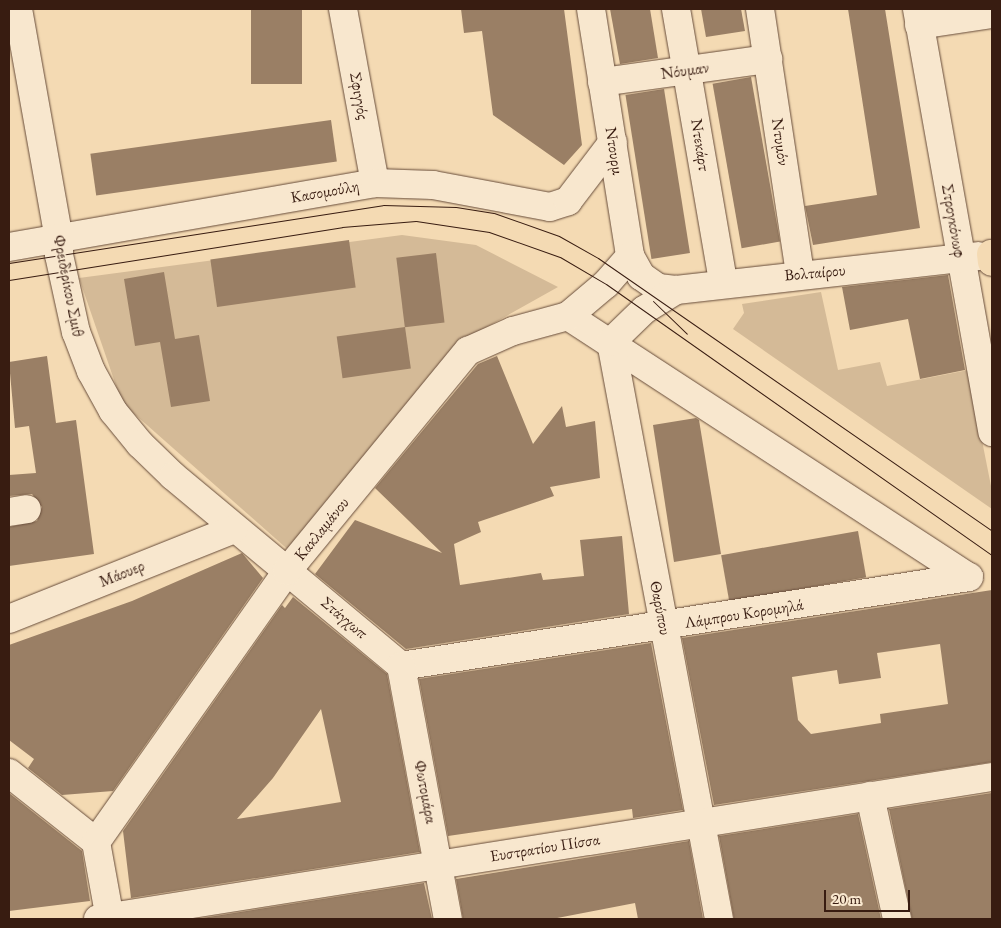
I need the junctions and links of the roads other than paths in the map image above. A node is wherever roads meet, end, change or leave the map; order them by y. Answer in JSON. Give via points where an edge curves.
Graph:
{"nodes":[{"id":1,"x":18,"y":9,"type":"edge"},
{"id":2,"x":343,"y":9,"type":"edge"},
{"id":3,"x":591,"y":9,"type":"edge"},
{"id":4,"x":676,"y":9,"type":"edge"},
{"id":5,"x":760,"y":9,"type":"edge"},
{"id":6,"x":992,"y":14,"type":"edge"},
{"id":7,"x":918,"y":17,"type":"edge"},
{"id":8,"x":768,"y":59,"type":"junction"},
{"id":9,"x":687,"y":71,"type":"junction"},
{"id":10,"x":602,"y":82,"type":"junction"},
{"id":11,"x":612,"y":142,"type":"junction"},
{"id":12,"x":375,"y":183,"type":"junction"},
{"id":13,"x":59,"y":240,"type":"junction"},
{"id":14,"x":9,"y":247,"type":"edge"},
{"id":15,"x":630,"y":256,"type":"junction"},
{"id":16,"x":992,"y":258,"type":"edge"},
{"id":17,"x":960,"y":260,"type":"junction"},
{"id":18,"x":800,"y":274,"type":"junction"},
{"id":19,"x":723,"y":282,"type":"junction"},
{"id":20,"x":676,"y":290,"type":"junction"},
{"id":21,"x":568,"y":316,"type":"junction"},
{"id":22,"x":611,"y":342,"type":"junction"},
{"id":23,"x":992,"y":432,"type":"edge"},
{"id":24,"x":234,"y":529,"type":"junction"},
{"id":25,"x":287,"y":571,"type":"junction"},
{"id":26,"x":9,"y":619,"type":"edge"},
{"id":27,"x":664,"y":627,"type":"junction"},
{"id":28,"x":401,"y":666,"type":"junction"},
{"id":29,"x":9,"y":772,"type":"edge"},
{"id":30,"x":992,"y":777,"type":"edge"},
{"id":31,"x":870,"y":796,"type":"junction"},
{"id":32,"x":701,"y":823,"type":"junction"},
{"id":33,"x":96,"y":842,"type":"junction"},
{"id":34,"x":438,"y":865,"type":"junction"},
{"id":35,"x":106,"y":919,"type":"edge"},
{"id":36,"x":448,"y":919,"type":"edge"},
{"id":37,"x":719,"y":919,"type":"edge"},
{"id":38,"x":897,"y":919,"type":"edge"}],
"edges":[{"from":1,"to":13,"type":"street","name":"Φρειδερίκου Σμιθ"},
{"from":2,"to":12,"type":"street","name":"Σφιγγός"},
{"from":3,"to":10,"type":"street","name":"Ντουρμ"},
{"from":4,"to":9,"type":"street","name":"Ντεκάρτ"},
{"from":5,"to":8,"type":"street","name":"Ντυμόν"},
{"from":6,"to":7,"type":"street"},
{"from":7,"to":17,"type":"street","name":"Στρογκόνωφ"},
{"from":8,"to":9,"type":"street","name":"Νόυμαν"},
{"from":8,"to":18,"type":"street","name":"Ντυμόν"},
{"from":9,"to":10,"type":"street","name":"Νόυμαν"},
{"from":9,"to":19,"type":"street","name":"Ντεκάρτ"},
{"from":10,"to":11,"type":"street","name":"Ντουρμ"},
{"from":11,"to":12,"type":"street","name":"Κασομούλη","via":[[568,201],[550,207],[433,185]]},
{"from":11,"to":15,"type":"street","name":"Ντουρμ"},
{"from":12,"to":13,"type":"street","name":"Κασομούλη"},
{"from":13,"to":14,"type":"street","name":"Κασομούλη"},
{"from":13,"to":24,"type":"street","name":"Φρειδερίκου Σμιθ","via":[[59,255],[76,332],[91,371],[114,411],[140,444]]},
{"from":15,"to":20,"type":"street","via":[[641,276],[658,288]]},
{"from":15,"to":21,"type":"street","name":"Κακλαμάνου","via":[[606,284]]},
{"from":16,"to":17,"type":"street","name":"Βολταίρου"},
{"from":17,"to":18,"type":"street","name":"Βολταίρου"},
{"from":17,"to":23,"type":"street","name":"Στρογκόνωφ"},
{"from":18,"to":19,"type":"street","name":"Βολταίρου"},
{"from":19,"to":20,"type":"street","name":"Βολταίρου"},
{"from":20,"to":22,"type":"street","name":"Βολταίρου","via":[[644,310]]},
{"from":21,"to":22,"type":"street"},
{"from":21,"to":25,"type":"street","name":"Κακλαμάνου","via":[[512,331],[468,351]]},
{"from":22,"to":27,"type":"street","name":"Θαρύπου"},
{"from":22,"to":27,"type":"street","name":"Λάμπρου Κορομηλά","via":[[969,577]]},
{"from":24,"to":25,"type":"street","name":"Φρειδερίκου Σμιθ"},
{"from":24,"to":26,"type":"street","name":"Μάουερ"},
{"from":25,"to":28,"type":"street","name":"Στάγχωπ"},
{"from":25,"to":33,"type":"street","name":"Κακλαμάνου"},
{"from":27,"to":28,"type":"street","name":"Λάμπρου Κορομηλά"},
{"from":27,"to":32,"type":"street","name":"Θαρύπου"},
{"from":28,"to":34,"type":"street","name":"Φωτομάρα"},
{"from":29,"to":33,"type":"street"},
{"from":30,"to":31,"type":"street","name":"Ευστρατίου Πίσσα"},
{"from":31,"to":32,"type":"street","name":"Ευστρατίου Πίσσα"},
{"from":31,"to":38,"type":"street"},
{"from":32,"to":34,"type":"street","name":"Ευστρατίου Πίσσα"},
{"from":32,"to":37,"type":"street","name":"Θαρύπου"},
{"from":33,"to":35,"type":"street"},
{"from":34,"to":35,"type":"street","name":"Ευστρατίου Πίσσα"},
{"from":34,"to":36,"type":"street","name":"Φωτομάρα"}]}
